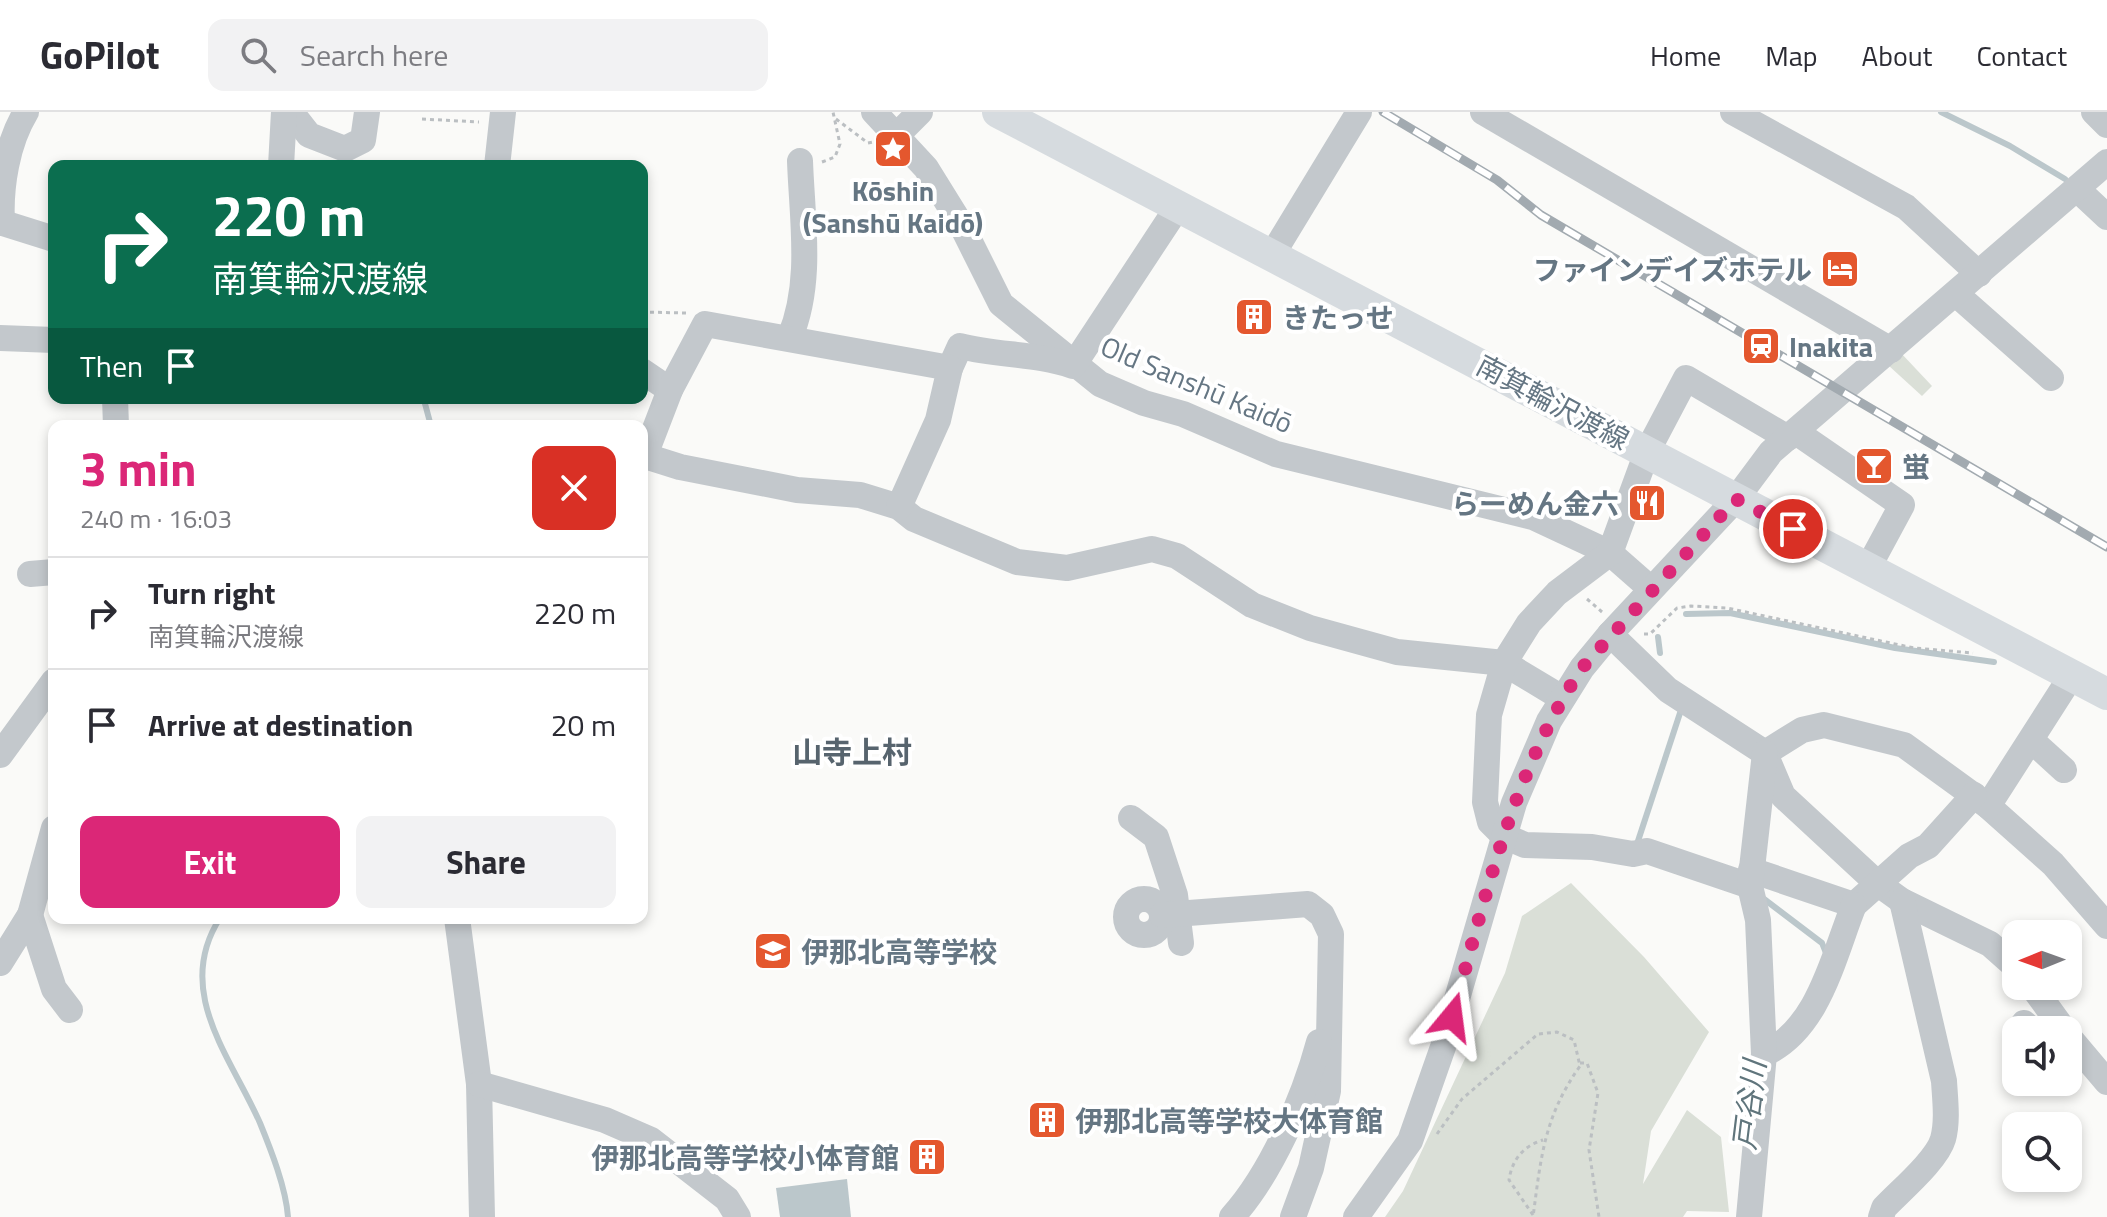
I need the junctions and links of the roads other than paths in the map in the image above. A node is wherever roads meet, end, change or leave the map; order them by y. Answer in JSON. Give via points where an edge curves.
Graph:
{"nodes":[{"id":1,"x":26,"y":112,"type":"edge"},
{"id":2,"x":284,"y":112,"type":"edge"},
{"id":3,"x":291,"y":112,"type":"edge"},
{"id":4,"x":367,"y":112,"type":"edge"},
{"id":5,"x":874,"y":112,"type":"edge"},
{"id":6,"x":920,"y":112,"type":"edge"},
{"id":7,"x":998,"y":112,"type":"edge"},
{"id":8,"x":1359,"y":112,"type":"edge"},
{"id":9,"x":1483,"y":112,"type":"edge"},
{"id":10,"x":1733,"y":112,"type":"edge"},
{"id":11,"x":2094,"y":112,"type":"edge"},
{"id":12,"x":503,"y":118,"type":"edge"},
{"id":13,"x":2107,"y":125,"type":"edge"},
{"id":14,"x":897,"y":135,"type":"junction"},
{"id":15,"x":281,"y":160,"type":"edge"},
{"id":16,"x":498,"y":160,"type":"edge"},
{"id":17,"x":800,"y":161,"type":"road end"},
{"id":18,"x":2107,"y":162,"type":"edge"},
{"id":19,"x":2077,"y":189,"type":"junction"},
{"id":20,"x":1179,"y":205,"type":"junction"},
{"id":21,"x":2107,"y":217,"type":"edge"},
{"id":22,"x":1,"y":222,"type":"edge"},
{"id":23,"x":48,"y":237,"type":"edge"},
{"id":24,"x":1272,"y":255,"type":"junction"},
{"id":25,"x":1979,"y":274,"type":"junction"},
{"id":26,"x":1956,"y":294,"type":"junction"},
{"id":27,"x":790,"y":337,"type":"junction"},
{"id":28,"x":0,"y":338,"type":"edge"},
{"id":29,"x":48,"y":340,"type":"edge"},
{"id":30,"x":1891,"y":350,"type":"junction"},
{"id":31,"x":1073,"y":366,"type":"junction"},
{"id":32,"x":950,"y":368,"type":"junction"},
{"id":33,"x":648,"y":375,"type":"edge"},
{"id":34,"x":2051,"y":378,"type":"dead end"},
{"id":35,"x":670,"y":390,"type":"junction"},
{"id":36,"x":1792,"y":435,"type":"junction"},
{"id":37,"x":648,"y":445,"type":"edge"},
{"id":38,"x":1647,"y":452,"type":"junction"},
{"id":39,"x":648,"y":456,"type":"edge"},
{"id":40,"x":1736,"y":499,"type":"junction"},
{"id":41,"x":899,"y":507,"type":"junction"},
{"id":42,"x":1610,"y":553,"type":"junction"},
{"id":43,"x":1868,"y":568,"type":"junction"},
{"id":44,"x":1651,"y":589,"type":"junction"},
{"id":45,"x":1610,"y":634,"type":"junction"},
{"id":46,"x":1504,"y":663,"type":"junction"},
{"id":47,"x":2072,"y":675,"type":"junction"},
{"id":48,"x":48,"y":689,"type":"edge"},
{"id":49,"x":2107,"y":694,"type":"edge"},
{"id":50,"x":1562,"y":698,"type":"junction"},
{"id":51,"x":2028,"y":747,"type":"junction"},
{"id":52,"x":1765,"y":753,"type":"junction"},
{"id":53,"x":0,"y":755,"type":"edge"},
{"id":54,"x":2058,"y":776,"type":"dead end"},
{"id":55,"x":1981,"y":800,"type":"junction"},
{"id":56,"x":1131,"y":818,"type":"dead end"},
{"id":57,"x":1504,"y":836,"type":"junction"},
{"id":58,"x":48,"y":860,"type":"edge"},
{"id":59,"x":1751,"y":878,"type":"junction"},
{"id":60,"x":1877,"y":883,"type":"junction"},
{"id":61,"x":1902,"y":901,"type":"junction"},
{"id":62,"x":40,"y":903,"type":"edge"},
{"id":63,"x":1854,"y":905,"type":"junction"},
{"id":64,"x":1170,"y":914,"type":"junction"},
{"id":65,"x":2106,"y":923,"type":"edge"},
{"id":66,"x":458,"y":924,"type":"edge"},
{"id":67,"x":1181,"y":943,"type":"dead end"},
{"id":68,"x":2002,"y":955,"type":"edge"},
{"id":69,"x":0,"y":963,"type":"edge"},
{"id":70,"x":1331,"y":998,"type":"junction"},
{"id":71,"x":70,"y":1010,"type":"dead end"},
{"id":72,"x":1774,"y":1049,"type":"junction"},
{"id":73,"x":2082,"y":1058,"type":"edge"},
{"id":74,"x":2107,"y":1082,"type":"edge"},
{"id":75,"x":479,"y":1084,"type":"junction"},
{"id":76,"x":482,"y":1217,"type":"edge"},
{"id":77,"x":738,"y":1217,"type":"edge"},
{"id":78,"x":1232,"y":1217,"type":"edge"},
{"id":79,"x":1293,"y":1217,"type":"edge"},
{"id":80,"x":1356,"y":1217,"type":"edge"},
{"id":81,"x":1749,"y":1217,"type":"edge"},
{"id":82,"x":1881,"y":1217,"type":"edge"}],
"edges":[{"from":1,"to":22,"type":"street","via":[[17,126],[0,196]]},
{"from":2,"to":15,"type":"street"},
{"from":3,"to":4,"type":"street","via":[[309,135],[345,149],[363,140]]},
{"from":5,"to":14,"type":"street","name":"Old Sanshū Kaidō"},
{"from":6,"to":14,"type":"street"},
{"from":7,"to":20,"type":"main road","name":"南箕輪沢渡線"},
{"from":8,"to":24,"type":"street"},
{"from":9,"to":30,"type":"street"},
{"from":10,"to":25,"type":"street","via":[[1906,207]]},
{"from":11,"to":13,"type":"street"},
{"from":12,"to":16,"type":"street"},
{"from":14,"to":31,"type":"street","name":"Old Sanshū Kaidō","via":[[926,168],[962,226],[1001,304]]},
{"from":17,"to":27,"type":"street","via":[[805,244],[799,316]]},
{"from":18,"to":19,"type":"street"},
{"from":19,"to":21,"type":"street"},
{"from":19,"to":25,"type":"street"},
{"from":20,"to":24,"type":"main road","name":"南箕輪沢渡線"},
{"from":20,"to":31,"type":"street"},
{"from":22,"to":23,"type":"street"},
{"from":24,"to":38,"type":"main road","name":"南箕輪沢渡線"},
{"from":25,"to":26,"type":"street"},
{"from":26,"to":30,"type":"street"},
{"from":26,"to":34,"type":"street"},
{"from":27,"to":32,"type":"street"},
{"from":27,"to":35,"type":"street","via":[[699,319]]},
{"from":28,"to":29,"type":"street"},
{"from":30,"to":36,"type":"street"},
{"from":31,"to":32,"type":"street","via":[[1047,357],[993,355],[960,346]]},
{"from":31,"to":42,"type":"street","name":"Old Sanshū Kaidō","via":[[1100,384],[1276,454],[1533,517]]},
{"from":32,"to":41,"type":"street","via":[[938,420]]},
{"from":33,"to":35,"type":"street"},
{"from":35,"to":37,"type":"street"},
{"from":36,"to":38,"type":"street","via":[[1686,378]]},
{"from":36,"to":40,"type":"street","via":[[1771,452]]},
{"from":36,"to":43,"type":"street","via":[[1902,505]]},
{"from":38,"to":40,"type":"main road","name":"南箕輪沢渡線"},
{"from":38,"to":42,"type":"street"},
{"from":39,"to":41,"type":"street","via":[[680,467],[797,490],[860,495]]},
{"from":40,"to":43,"type":"main road","name":"南箕輪沢渡線"},
{"from":40,"to":44,"type":"street"},
{"from":41,"to":46,"type":"street","via":[[914,519],[1017,562],[1067,568],[1152,549],[1177,556],[1252,605],[1310,628],[1397,652]]},
{"from":42,"to":44,"type":"street","name":"Old Sanshū Kaidō"},
{"from":42,"to":46,"type":"street","via":[[1557,593],[1529,623]]},
{"from":43,"to":47,"type":"main road","name":"南箕輪沢渡線"},
{"from":44,"to":45,"type":"street"},
{"from":45,"to":50,"type":"street"},
{"from":45,"to":52,"type":"street","via":[[1668,690]]},
{"from":46,"to":50,"type":"street"},
{"from":46,"to":57,"type":"street","via":[[1489,715],[1485,802],[1490,822]]},
{"from":47,"to":49,"type":"main road","name":"南箕輪沢渡線"},
{"from":47,"to":51,"type":"street"},
{"from":48,"to":53,"type":"street"},
{"from":50,"to":57,"type":"street","via":[[1528,765]]},
{"from":51,"to":54,"type":"street"},
{"from":51,"to":55,"type":"street"},
{"from":52,"to":55,"type":"street","via":[[1802,730],[1824,725],[1904,745]]},
{"from":52,"to":59,"type":"street"},
{"from":52,"to":60,"type":"street","via":[[1783,796]]},
{"from":55,"to":60,"type":"street"},
{"from":55,"to":65,"type":"street","via":[[2053,864]]},
{"from":56,"to":64,"type":"street","via":[[1156,837]]},
{"from":57,"to":59,"type":"street","via":[[1525,845],[1640,853]]},
{"from":57,"to":80,"type":"street","via":[[1410,1141]]},
{"from":58,"to":62,"type":"street"},
{"from":59,"to":63,"type":"street"},
{"from":59,"to":72,"type":"street"},
{"from":60,"to":61,"type":"street"},
{"from":60,"to":63,"type":"street"},
{"from":61,"to":68,"type":"street"},
{"from":61,"to":82,"type":"street","via":[[1944,1081],[1945,1111],[1937,1151]]},
{"from":62,"to":69,"type":"street"},
{"from":62,"to":71,"type":"street","via":[[54,989]]},
{"from":63,"to":72,"type":"street","via":[[1807,1020]]},
{"from":64,"to":67,"type":"street"},
{"from":64,"to":70,"type":"street","via":[[1308,904],[1322,915],[1331,934]]},
{"from":66,"to":75,"type":"street"},
{"from":70,"to":78,"type":"street","via":[[1310,1076],[1281,1138]]},
{"from":70,"to":79,"type":"street","via":[[1328,1091],[1311,1168]]},
{"from":72,"to":81,"type":"street"},
{"from":73,"to":74,"type":"street"},
{"from":75,"to":76,"type":"street"},
{"from":75,"to":77,"type":"street","via":[[605,1120],[651,1140],[727,1199]]}]}
